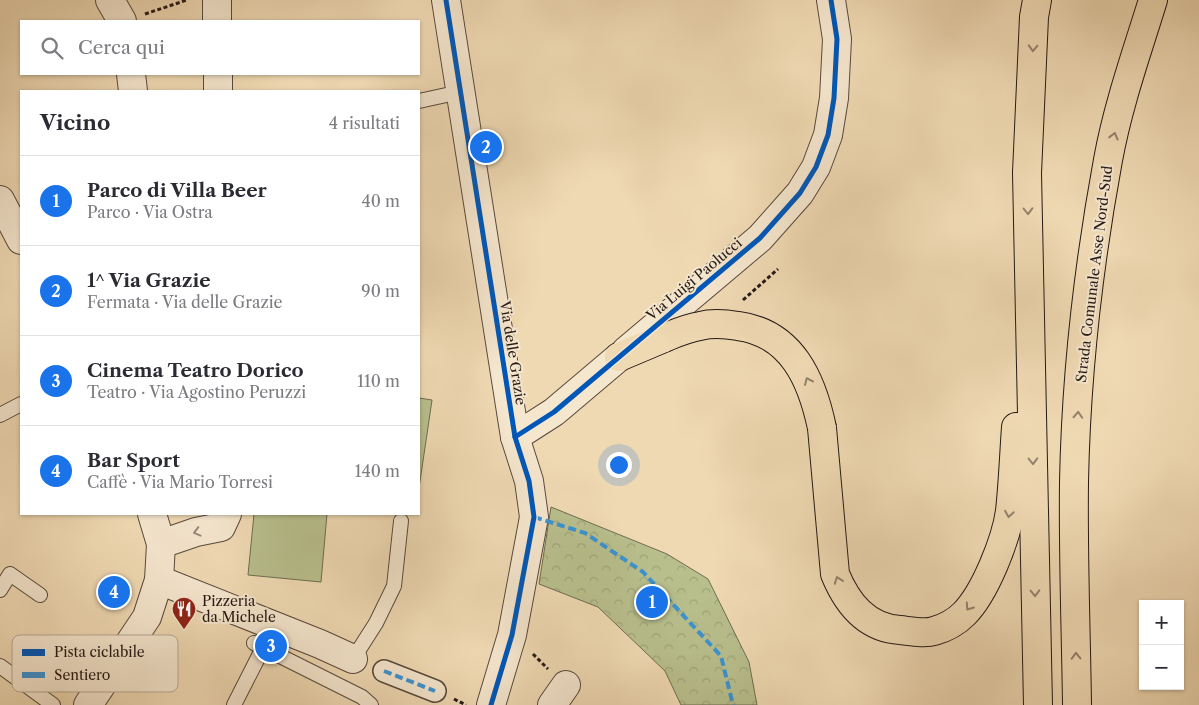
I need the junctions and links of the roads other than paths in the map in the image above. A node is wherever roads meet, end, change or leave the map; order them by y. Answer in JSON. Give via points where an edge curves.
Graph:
{"nodes":[{"id":1,"x":110,"y":0,"type":"edge"},
{"id":2,"x":217,"y":0,"type":"edge"},
{"id":3,"x":446,"y":0,"type":"edge"},
{"id":4,"x":831,"y":0,"type":"edge"},
{"id":5,"x":1037,"y":0,"type":"edge"},
{"id":6,"x":1153,"y":0,"type":"edge"},
{"id":7,"x":121,"y":20,"type":"edge"},
{"id":8,"x":217,"y":20,"type":"edge"},
{"id":9,"x":131,"y":75,"type":"edge"},
{"id":10,"x":218,"y":75,"type":"edge"},
{"id":11,"x":133,"y":90,"type":"edge"},
{"id":12,"x":218,"y":90,"type":"edge"},
{"id":13,"x":460,"y":92,"type":"junction"},
{"id":14,"x":420,"y":100,"type":"edge"},
{"id":15,"x":0,"y":200,"type":"edge"},
{"id":16,"x":20,"y":238,"type":"edge"},
{"id":17,"x":1029,"y":274,"type":"junction"},
{"id":18,"x":619,"y":357,"type":"junction"},
{"id":19,"x":20,"y":405,"type":"edge"},
{"id":20,"x":0,"y":415,"type":"edge"},
{"id":21,"x":515,"y":437,"type":"junction"},
{"id":22,"x":152,"y":515,"type":"edge"},
{"id":23,"x":227,"y":515,"type":"edge"},
{"id":24,"x":401,"y":521,"type":"dead end"},
{"id":25,"x":161,"y":544,"type":"junction"},
{"id":26,"x":159,"y":580,"type":"junction"},
{"id":27,"x":0,"y":590,"type":"edge"},
{"id":28,"x":40,"y":595,"type":"dead end"},
{"id":29,"x":135,"y":635,"type":"edge"},
{"id":30,"x":353,"y":659,"type":"joint"},
{"id":31,"x":0,"y":666,"type":"edge"},
{"id":32,"x":384,"y":671,"type":"dead end"},
{"id":33,"x":12,"y":675,"type":"edge"},
{"id":34,"x":435,"y":691,"type":"dead end"},
{"id":35,"x":35,"y":692,"type":"edge"},
{"id":36,"x":97,"y":692,"type":"edge"},
{"id":37,"x":53,"y":705,"type":"edge"},
{"id":38,"x":88,"y":705,"type":"edge"},
{"id":39,"x":234,"y":705,"type":"edge"},
{"id":40,"x":371,"y":705,"type":"edge"},
{"id":41,"x":491,"y":705,"type":"edge"},
{"id":42,"x":1038,"y":705,"type":"edge"},
{"id":43,"x":1077,"y":705,"type":"edge"}],
"edges":[{"from":1,"to":7,"type":"street"},
{"from":2,"to":8,"type":"street"},
{"from":3,"to":13,"type":"street","name":"Via delle Grazie"},
{"from":4,"to":18,"type":"street","name":"Via Luigi Paolucci","via":[[837,39],[834,98],[828,135],[816,167],[800,193],[760,238]]},
{"from":5,"to":17,"type":"highway","one_way":true,"via":[[1028,173]]},
{"from":43,"to":6,"type":"highway","name":"Strada Comunale Asse Nord-Sud","one_way":true,"via":[[1074,481],[1081,355],[1107,168],[1126,86]]},
{"from":9,"to":11,"type":"street"},
{"from":10,"to":12,"type":"street"},
{"from":13,"to":14,"type":"lane"},
{"from":13,"to":21,"type":"street","name":"Via delle Grazie"},
{"from":15,"to":16,"type":"street"},
{"from":17,"to":18,"type":"highway","one_way":true,"bridge":true,"via":[[1010,512],[1004,537],[994,565],[964,614],[933,632],[895,630],[875,623],[856,610],[843,593],[835,574],[822,428],[816,400],[804,371],[788,351],[773,338],[752,328],[728,324],[702,325]]},
{"from":17,"to":42,"type":"highway","one_way":true},
{"from":18,"to":21,"type":"street","name":"Via Luigi Paolucci","via":[[554,412]]},
{"from":19,"to":20,"type":"lane"},
{"from":21,"to":41,"type":"street","name":"Via delle Grazie","via":[[529,481],[534,517],[512,635]]},
{"from":22,"to":25,"type":"street"},
{"from":23,"to":25,"type":"street","one_way":true,"via":[[221,527]]},
{"from":24,"to":30,"type":"lane","via":[[394,586]]},
{"from":25,"to":26,"type":"street"},
{"from":26,"to":29,"type":"street","via":[[147,617]]},
{"from":26,"to":30,"type":"street"},
{"from":27,"to":28,"type":"lane","via":[[10,574]]},
{"from":31,"to":33,"type":"lane"},
{"from":32,"to":34,"type":"street"},
{"from":35,"to":37,"type":"lane"},
{"from":36,"to":38,"type":"street"},
{"from":39,"to":40,"type":"lane","via":[[259,646],[362,697]]}]}
